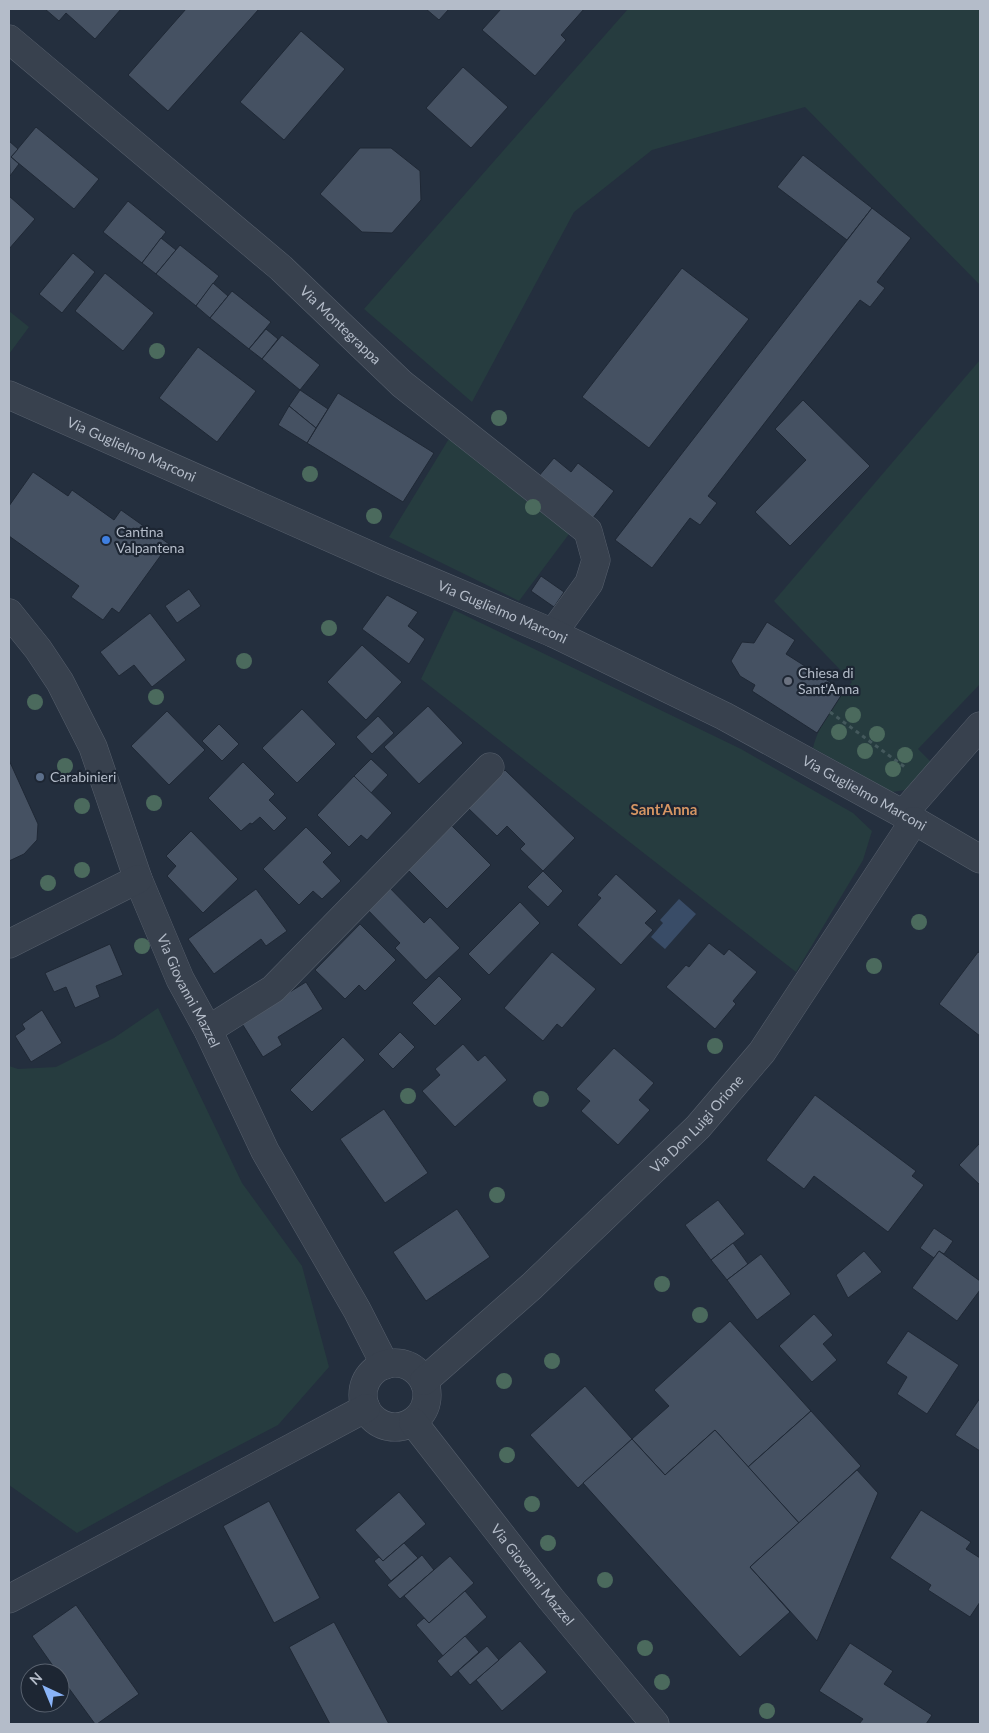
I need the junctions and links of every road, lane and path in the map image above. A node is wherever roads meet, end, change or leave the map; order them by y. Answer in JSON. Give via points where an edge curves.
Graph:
{"nodes":[{"id":1,"x":9,"y":39,"type":"edge"},
{"id":2,"x":9,"y":395,"type":"edge"},
{"id":3,"x":9,"y":613,"type":"edge"},
{"id":4,"x":553,"y":633,"type":"junction"},
{"id":5,"x":830,"y":712,"type":"dead end"},
{"id":6,"x":980,"y":726,"type":"edge"},
{"id":7,"x":490,"y":768,"type":"dead end"},
{"id":8,"x":928,"y":784,"type":"junction"},
{"id":9,"x":908,"y":817,"type":"junction"},
{"id":10,"x":980,"y":859,"type":"edge"},
{"id":11,"x":138,"y":879,"type":"junction"},
{"id":12,"x":9,"y":944,"type":"edge"},
{"id":13,"x":208,"y":1030,"type":"junction"},
{"id":14,"x":385,"y":1365,"type":"junction"},
{"id":15,"x":424,"y":1381,"type":"junction"},
{"id":16,"x":366,"y":1408,"type":"junction"},
{"id":17,"x":413,"y":1422,"type":"junction"},
{"id":18,"x":9,"y":1599,"type":"edge"},
{"id":19,"x":655,"y":1724,"type":"edge"}],
"edges":[{"from":1,"to":4,"type":"street","name":"Via Montegrappa","via":[[281,268],[402,384],[588,531],[596,560],[589,583]]},
{"from":2,"to":4,"type":"street","name":"Via Guglielmo Marconi"},
{"from":3,"to":11,"type":"street","name":"Via Giovanni Mazzel","via":[[60,682],[93,747]]},
{"from":4,"to":9,"type":"street","name":"Via Guglielmo Marconi","via":[[724,716]]},
{"from":5,"to":8,"type":"path"},
{"from":6,"to":8,"type":"street","name":"Via Don Luigi Orione"},
{"from":7,"to":13,"type":"street","via":[[273,989]]},
{"from":8,"to":9,"type":"street","name":"Via Don Luigi Orione"},
{"from":9,"to":10,"type":"street","name":"Via Guglielmo Marconi"},
{"from":9,"to":15,"type":"street","name":"Via Don Luigi Orione","via":[[762,1052],[717,1106],[532,1286]]},
{"from":11,"to":12,"type":"street"},
{"from":11,"to":13,"type":"street","name":"Via Giovanni Mazzel","via":[[180,979]]},
{"from":13,"to":14,"type":"street","name":"Via Giovanni Mazzel","via":[[266,1151]]},
{"from":14,"to":15,"type":"street","via":[[394,1363],[412,1367]]},
{"from":14,"to":16,"type":"street","via":[[376,1370],[364,1387]]},
{"from":15,"to":17,"type":"street","via":[[427,1389],[425,1408]]},
{"from":16,"to":17,"type":"street","via":[[377,1420],[392,1427]]},
{"from":16,"to":18,"type":"street"},
{"from":17,"to":19,"type":"street","name":"Via Giovanni Mazzel","via":[[551,1599]]}]}
